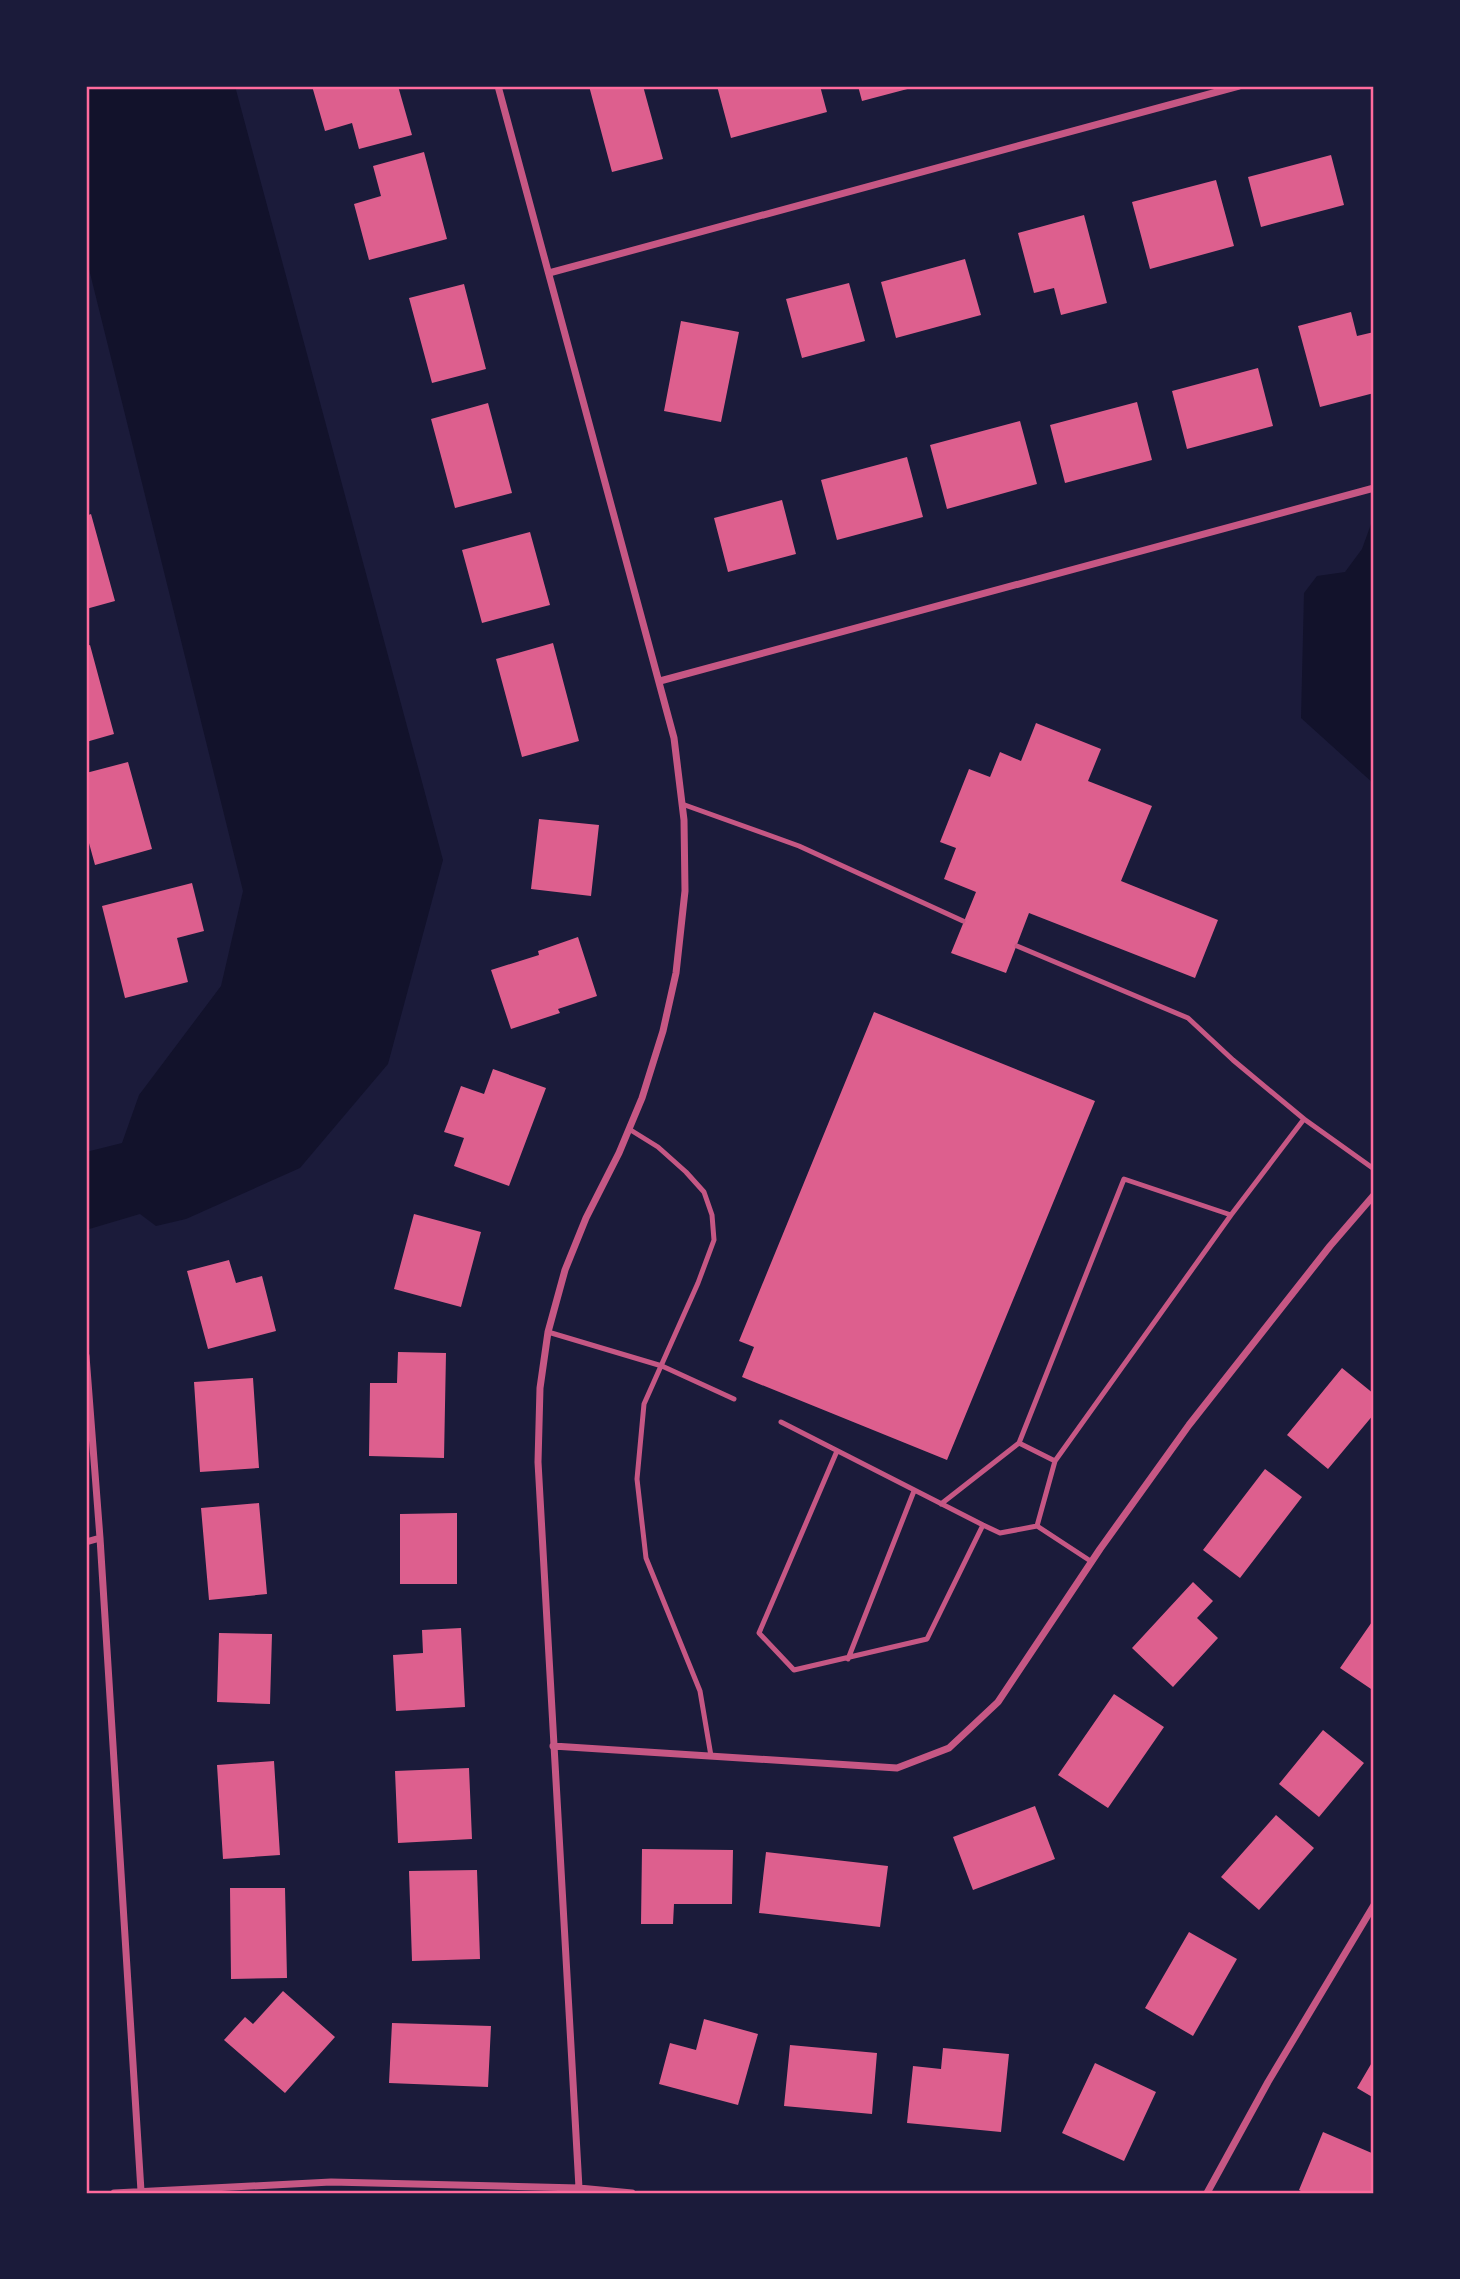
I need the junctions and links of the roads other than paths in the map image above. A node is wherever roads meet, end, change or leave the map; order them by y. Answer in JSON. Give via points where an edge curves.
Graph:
{"nodes":[{"id":1,"x":498,"y":86,"type":"edge"},
{"id":2,"x":1240,"y":86,"type":"edge"},
{"id":3,"x":549,"y":273,"type":"junction"},
{"id":4,"x":1374,"y":488,"type":"edge"},
{"id":5,"x":660,"y":681,"type":"junction"},
{"id":6,"x":682,"y":804,"type":"junction"},
{"id":7,"x":963,"y":921,"type":"dead end"},
{"id":8,"x":1017,"y":946,"type":"dead end"},
{"id":9,"x":1304,"y":1119,"type":"junction"},
{"id":10,"x":629,"y":1129,"type":"junction"},
{"id":11,"x":1374,"y":1169,"type":"edge"},
{"id":12,"x":1374,"y":1195,"type":"edge"},
{"id":13,"x":1231,"y":1215,"type":"junction"},
{"id":14,"x":548,"y":1332,"type":"junction"},
{"id":15,"x":86,"y":1356,"type":"edge"},
{"id":16,"x":662,"y":1366,"type":"junction"},
{"id":17,"x":734,"y":1399,"type":"dead end"},
{"id":18,"x":781,"y":1422,"type":"dead end"},
{"id":19,"x":1019,"y":1443,"type":"junction"},
{"id":20,"x":837,"y":1451,"type":"junction"},
{"id":21,"x":1055,"y":1461,"type":"junction"},
{"id":22,"x":914,"y":1490,"type":"junction"},
{"id":23,"x":941,"y":1504,"type":"junction"},
{"id":24,"x":983,"y":1525,"type":"junction"},
{"id":25,"x":1037,"y":1526,"type":"junction"},
{"id":26,"x":100,"y":1538,"type":"junction"},
{"id":27,"x":86,"y":1542,"type":"edge"},
{"id":28,"x":1092,"y":1562,"type":"junction"},
{"id":29,"x":848,"y":1659,"type":"junction"},
{"id":30,"x":553,"y":1746,"type":"junction"},
{"id":31,"x":711,"y":1756,"type":"junction"},
{"id":32,"x":1374,"y":1905,"type":"edge"},
{"id":33,"x":579,"y":2188,"type":"junction"},
{"id":34,"x":141,"y":2191,"type":"junction"},
{"id":35,"x":114,"y":2193,"type":"edge"},
{"id":36,"x":632,"y":2193,"type":"edge"},
{"id":37,"x":1207,"y":2193,"type":"edge"}],
"edges":[{"from":1,"to":3,"type":"street"},
{"from":2,"to":3,"type":"street"},
{"from":3,"to":5,"type":"street"},
{"from":4,"to":5,"type":"street"},
{"from":5,"to":6,"type":"street","via":[[674,738]]},
{"from":6,"to":7,"type":"lane","via":[[799,846]]},
{"from":6,"to":10,"type":"street","via":[[685,891],[676,973],[663,1031]]},
{"from":8,"to":9,"type":"lane","via":[[1188,1018]]},
{"from":9,"to":11,"type":"lane"},
{"from":9,"to":13,"type":"lane"},
{"from":10,"to":14,"type":"street","via":[[565,1270]]},
{"from":10,"to":16,"type":"lane","via":[[659,1147],[686,1172],[704,1192],[712,1215],[714,1240]]},
{"from":12,"to":28,"type":"street","via":[[1189,1425]]},
{"from":13,"to":19,"type":"lane","via":[[1124,1179]]},
{"from":13,"to":21,"type":"lane"},
{"from":14,"to":16,"type":"lane"},
{"from":14,"to":30,"type":"street","via":[[540,1388],[538,1462]]},
{"from":15,"to":26,"type":"street"},
{"from":16,"to":17,"type":"lane"},
{"from":16,"to":31,"type":"lane","via":[[644,1404],[638,1467],[646,1558],[700,1691]]},
{"from":18,"to":20,"type":"lane"},
{"from":19,"to":21,"type":"lane"},
{"from":19,"to":23,"type":"lane"},
{"from":20,"to":22,"type":"lane"},
{"from":20,"to":29,"type":"lane","via":[[759,1633],[794,1670]]},
{"from":21,"to":25,"type":"lane"},
{"from":22,"to":23,"type":"lane"},
{"from":22,"to":29,"type":"lane"},
{"from":23,"to":24,"type":"lane"},
{"from":24,"to":25,"type":"lane","via":[[1000,1533]]},
{"from":24,"to":29,"type":"lane","via":[[927,1639]]},
{"from":25,"to":28,"type":"lane"},
{"from":26,"to":27,"type":"street"},
{"from":26,"to":34,"type":"street"},
{"from":28,"to":31,"type":"street","via":[[998,1702],[949,1748],[897,1768]]},
{"from":30,"to":31,"type":"street"},
{"from":30,"to":33,"type":"street"},
{"from":32,"to":37,"type":"street"},
{"from":33,"to":34,"type":"street","via":[[331,2182]]},
{"from":33,"to":36,"type":"street"},
{"from":34,"to":35,"type":"street"}]}
